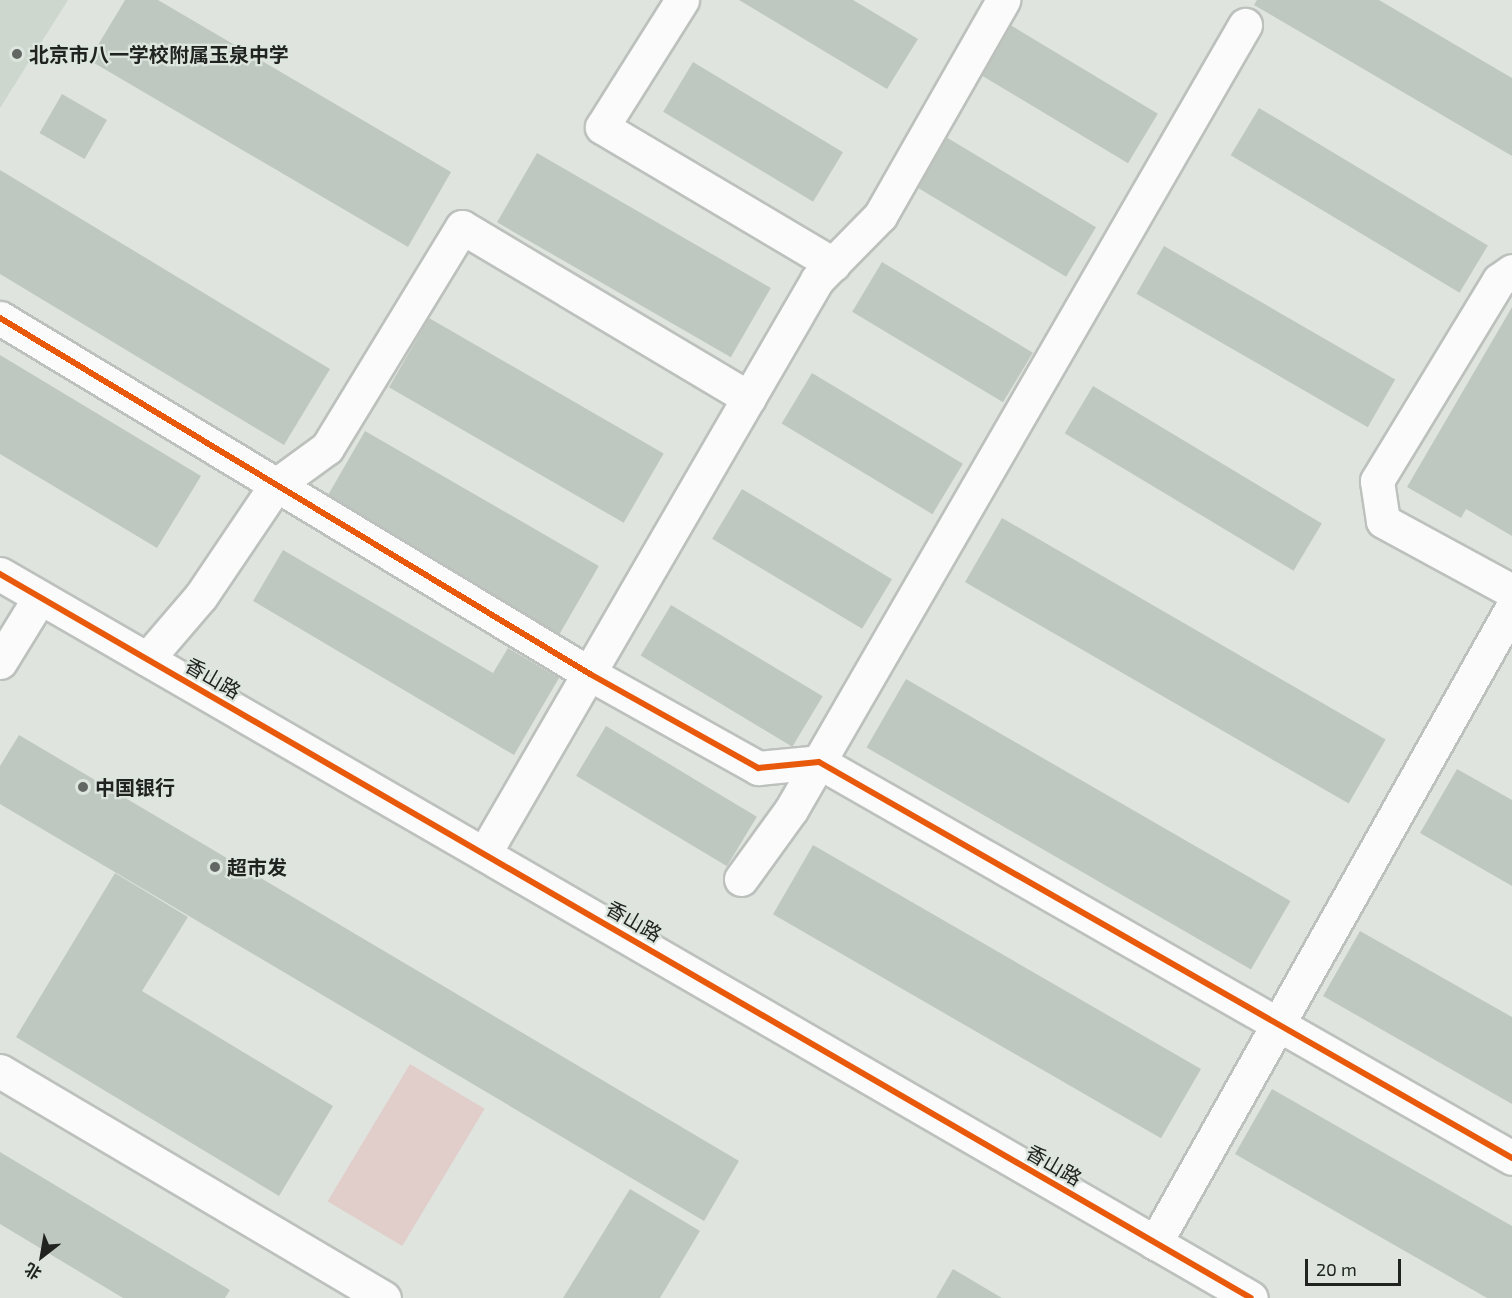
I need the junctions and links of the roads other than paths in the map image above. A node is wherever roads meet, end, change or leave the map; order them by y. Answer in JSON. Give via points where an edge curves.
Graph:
{"nodes":[{"id":1,"x":682,"y":0,"type":"edge"},
{"id":2,"x":1003,"y":0,"type":"edge"},
{"id":3,"x":1245,"y":25,"type":"dead end"},
{"id":4,"x":833,"y":264,"type":"junction"},
{"id":5,"x":1512,"y":271,"type":"edge"},
{"id":6,"x":0,"y":318,"type":"edge"},
{"id":7,"x":749,"y":398,"type":"junction"},
{"id":8,"x":276,"y":485,"type":"junction"},
{"id":9,"x":0,"y":574,"type":"edge"},
{"id":10,"x":1512,"y":591,"type":"edge"},
{"id":11,"x":40,"y":597,"type":"junction"},
{"id":12,"x":1512,"y":608,"type":"edge"},
{"id":13,"x":147,"y":659,"type":"junction"},
{"id":14,"x":0,"y":662,"type":"edge"},
{"id":15,"x":590,"y":674,"type":"junction"},
{"id":16,"x":819,"y":762,"type":"junction"},
{"id":17,"x":484,"y":854,"type":"junction"},
{"id":18,"x":741,"y":879,"type":"dead end"},
{"id":19,"x":1278,"y":1024,"type":"junction"},
{"id":20,"x":0,"y":1071,"type":"edge"},
{"id":21,"x":1512,"y":1158,"type":"edge"},
{"id":22,"x":1155,"y":1242,"type":"junction"},
{"id":23,"x":384,"y":1298,"type":"edge"},
{"id":24,"x":1251,"y":1298,"type":"edge"}],
"edges":[{"from":1,"to":4,"type":"street","via":[[602,127]]},
{"from":2,"to":4,"type":"street","via":[[880,216]]},
{"from":3,"to":16,"type":"street"},
{"from":4,"to":7,"type":"street","via":[[817,280]]},
{"from":5,"to":10,"type":"street","via":[[1499,280],[1377,481],[1383,521]]},
{"from":6,"to":8,"type":"street"},
{"from":7,"to":8,"type":"street","via":[[462,227],[327,448]]},
{"from":7,"to":15,"type":"street"},
{"from":8,"to":13,"type":"street","via":[[201,596]]},
{"from":8,"to":15,"type":"street"},
{"from":9,"to":11,"type":"street","name":"香山路"},
{"from":11,"to":13,"type":"street","name":"香山路"},
{"from":11,"to":14,"type":"street"},
{"from":12,"to":19,"type":"street"},
{"from":13,"to":17,"type":"street","name":"香山路"},
{"from":15,"to":16,"type":"street","via":[[758,768]]},
{"from":15,"to":17,"type":"street"},
{"from":16,"to":18,"type":"street"},
{"from":16,"to":19,"type":"street"},
{"from":17,"to":22,"type":"street","name":"香山路"},
{"from":19,"to":21,"type":"street"},
{"from":19,"to":22,"type":"street"},
{"from":20,"to":23,"type":"street"},
{"from":22,"to":24,"type":"street","name":"香山路"}]}
